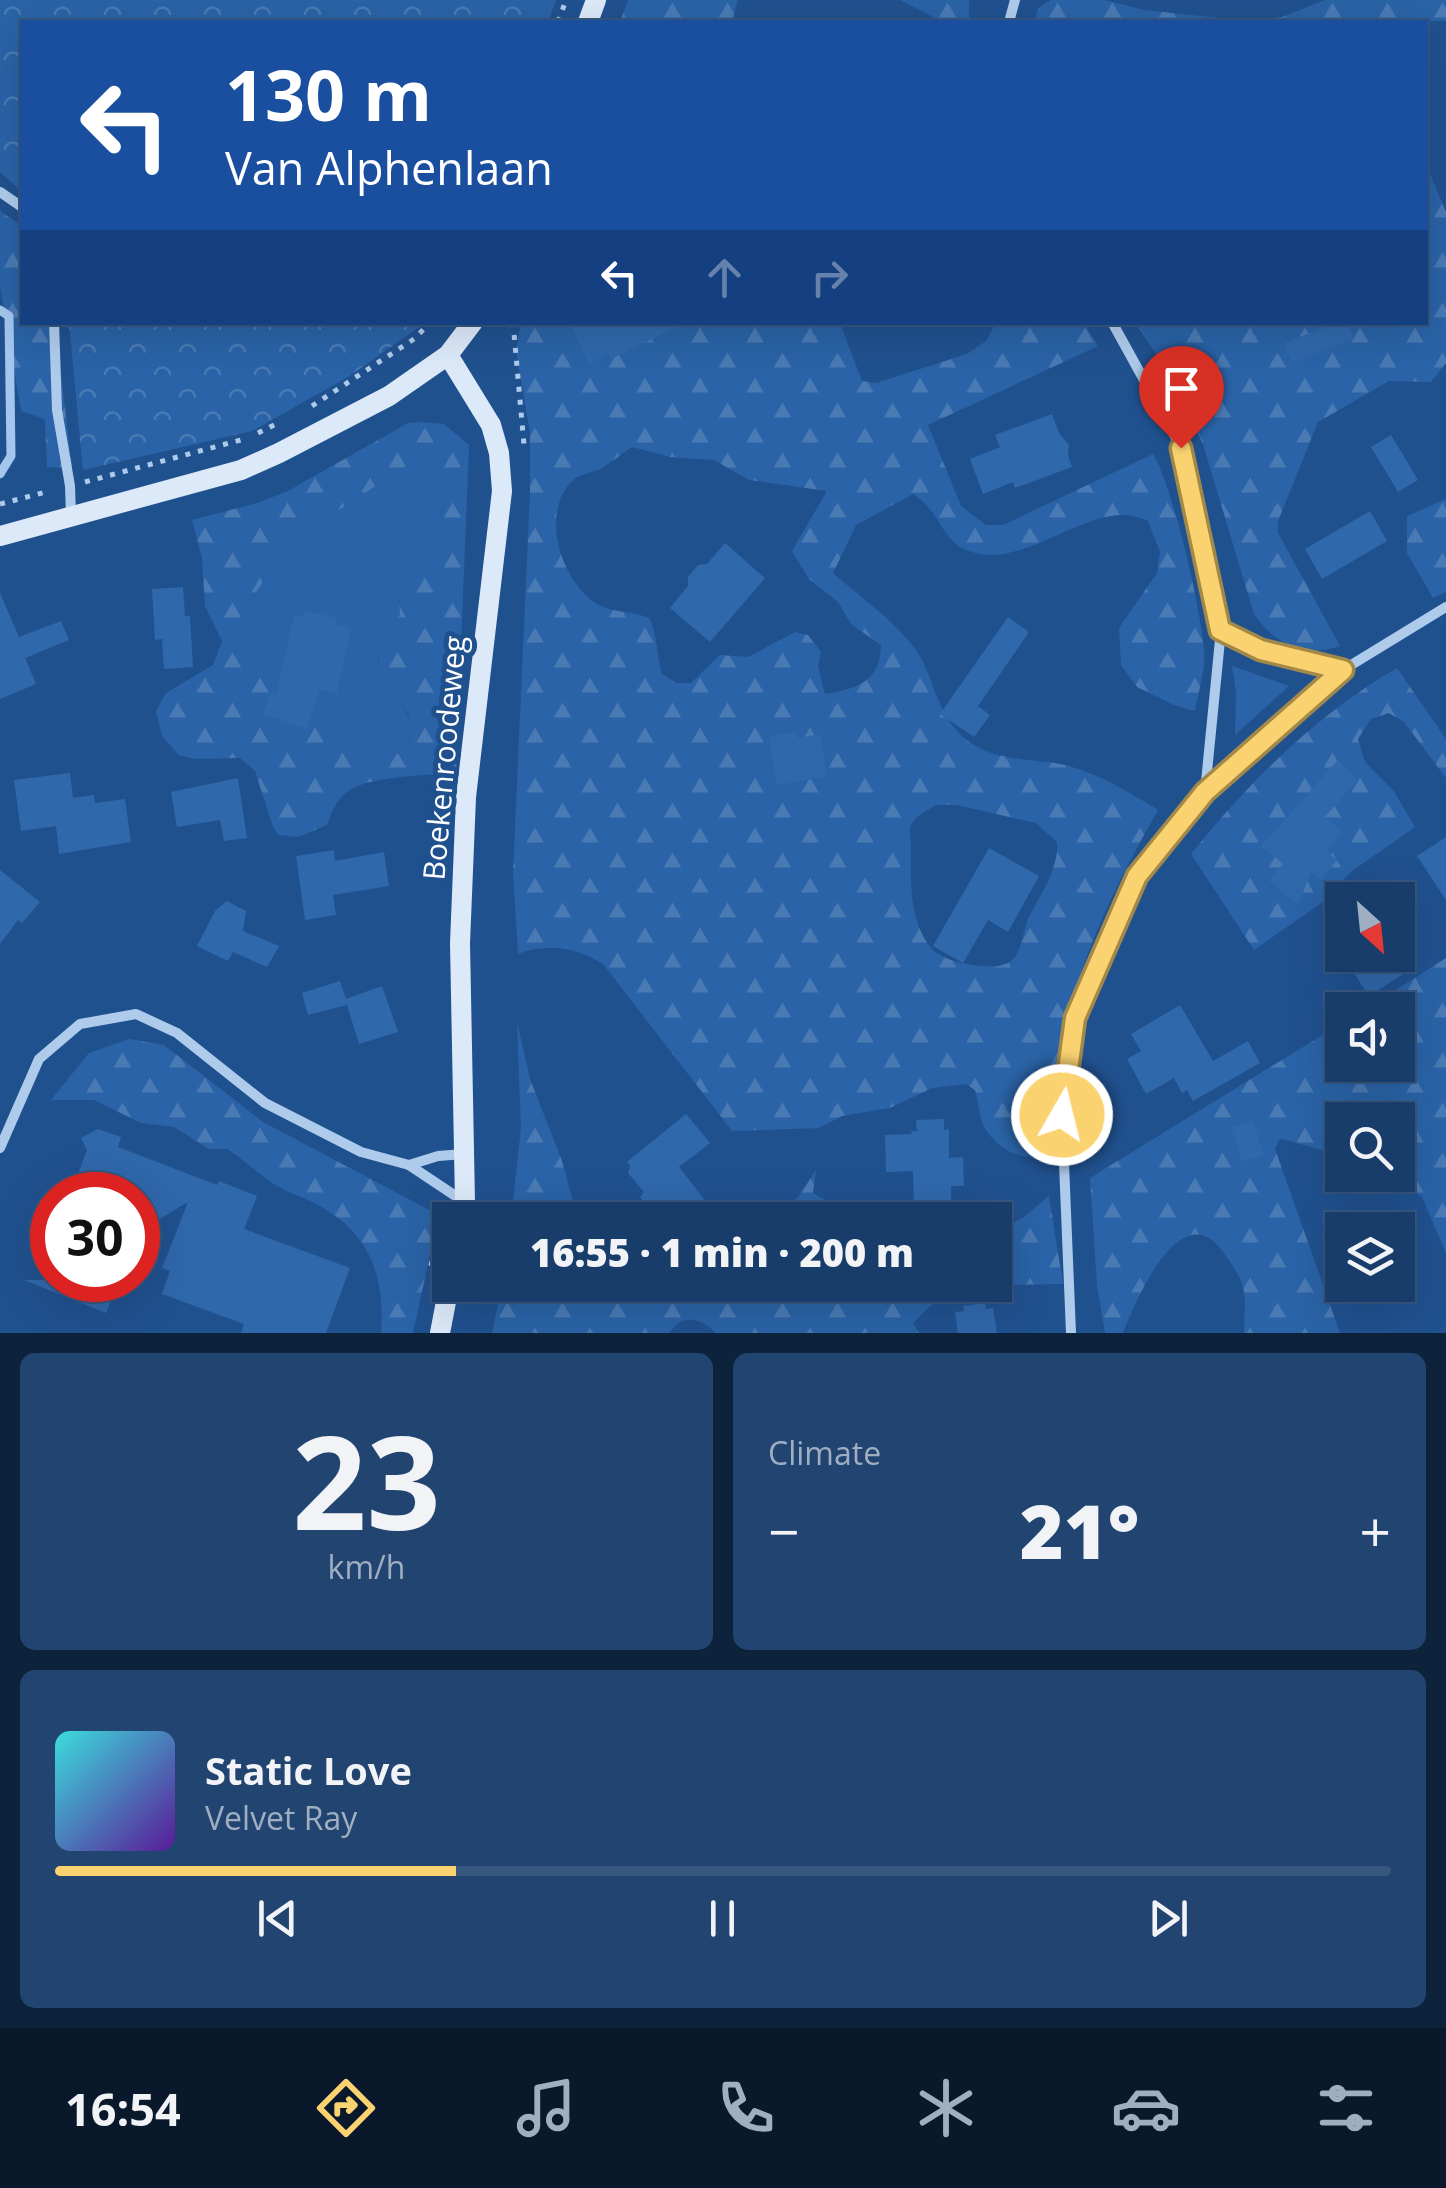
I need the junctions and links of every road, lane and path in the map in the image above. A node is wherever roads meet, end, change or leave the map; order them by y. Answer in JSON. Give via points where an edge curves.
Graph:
{"nodes":[{"id":1,"x":54,"y":325,"type":"edge"},
{"id":2,"x":429,"y":325,"type":"edge"},
{"id":3,"x":471,"y":325,"type":"edge"},
{"id":4,"x":513,"y":325,"type":"edge"},
{"id":5,"x":1114,"y":325,"type":"edge"},
{"id":6,"x":448,"y":355,"type":"junction"},
{"id":7,"x":308,"y":408,"type":"dead end"},
{"id":8,"x":294,"y":415,"type":"dead end"},
{"id":9,"x":525,"y":462,"type":"dead end"},
{"id":10,"x":70,"y":486,"type":"junction"},
{"id":11,"x":0,"y":504,"type":"edge"},
{"id":12,"x":71,"y":515,"type":"junction"},
{"id":13,"x":0,"y":536,"type":"edge"},
{"id":14,"x":1446,"y":607,"type":"edge"},
{"id":15,"x":1220,"y":630,"type":"junction"},
{"id":16,"x":1343,"y":670,"type":"junction"},
{"id":17,"x":1205,"y":792,"type":"junction"},
{"id":18,"x":0,"y":1148,"type":"edge"},
{"id":19,"x":464,"y":1154,"type":"junction"},
{"id":20,"x":409,"y":1165,"type":"junction"},
{"id":21,"x":445,"y":1190,"type":"junction"},
{"id":22,"x":455,"y":1202,"type":"edge"},
{"id":23,"x":463,"y":1202,"type":"edge"},
{"id":24,"x":428,"y":1280,"type":"dead end"},
{"id":25,"x":446,"y":1302,"type":"edge"},
{"id":26,"x":440,"y":1333,"type":"edge"},
{"id":27,"x":1071,"y":1333,"type":"edge"}],
"edges":[{"from":1,"to":10,"type":"street","via":[[56,410]]},
{"from":2,"to":7,"type":"path"},
{"from":3,"to":6,"type":"main road"},
{"from":4,"to":9,"type":"path"},
{"from":5,"to":15,"type":"street","via":[[1181,448]]},
{"from":6,"to":12,"type":"main road","via":[[390,396],[241,470]]},
{"from":6,"to":19,"type":"main road","name":"Boekenroodeweg","via":[[490,425],[502,491],[466,797],[460,943]]},
{"from":8,"to":10,"type":"path","via":[[249,437]]},
{"from":10,"to":11,"type":"path"},
{"from":10,"to":12,"type":"street"},
{"from":12,"to":13,"type":"main road"},
{"from":14,"to":16,"type":"street"},
{"from":15,"to":16,"type":"street","via":[[1261,650]]},
{"from":15,"to":17,"type":"street"},
{"from":16,"to":17,"type":"street"},
{"from":17,"to":27,"type":"street","via":[[1137,876],[1075,1018],[1062,1115]]},
{"from":18,"to":20,"type":"street","via":[[39,1059],[80,1024],[136,1014],[177,1033],[264,1102],[361,1152]]},
{"from":19,"to":20,"type":"street"},
{"from":19,"to":23,"type":"main road","name":"Boekenroodeweg"},
{"from":20,"to":21,"type":"street"},
{"from":21,"to":22,"type":"street"},
{"from":21,"to":24,"type":"path"},
{"from":25,"to":26,"type":"main road"}]}
